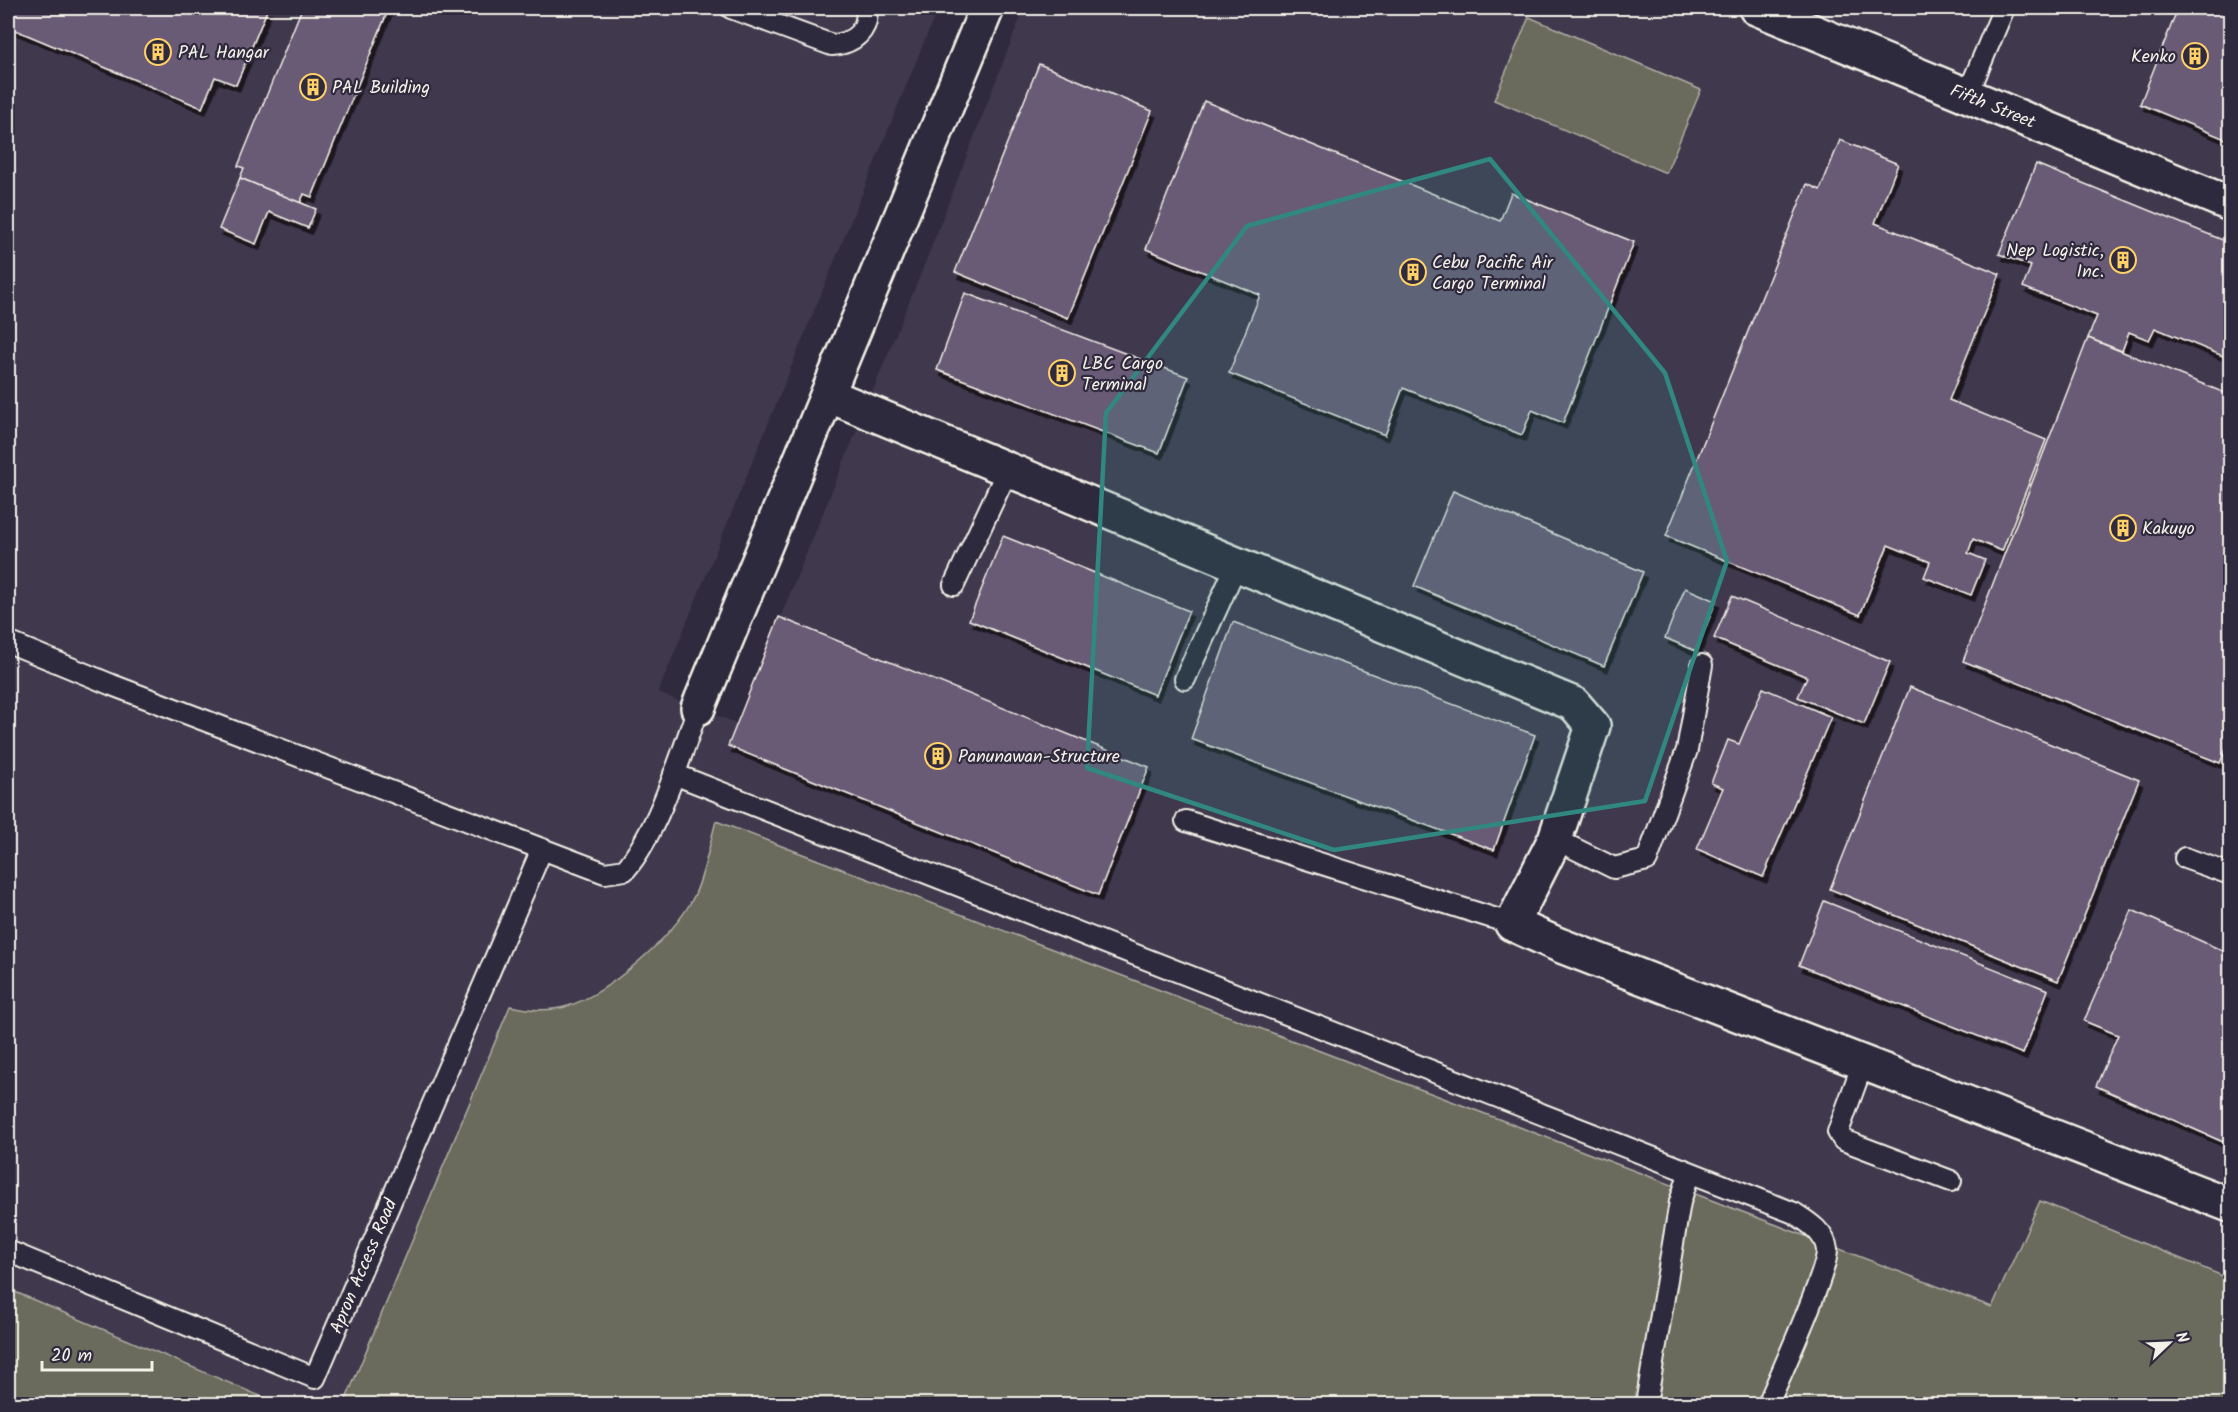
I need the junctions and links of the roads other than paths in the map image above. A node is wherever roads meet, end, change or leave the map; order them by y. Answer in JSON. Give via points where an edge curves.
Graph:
{"nodes":[{"id":1,"x":731,"y":8,"type":"edge"},
{"id":2,"x":866,"y":8,"type":"edge"},
{"id":3,"x":987,"y":8,"type":"edge"},
{"id":4,"x":1756,"y":8,"type":"edge"},
{"id":5,"x":2004,"y":8,"type":"edge"},
{"id":6,"x":1967,"y":96,"type":"junction"},
{"id":7,"x":2230,"y":204,"type":"edge"},
{"id":8,"x":828,"y":395,"type":"junction"},
{"id":9,"x":1008,"y":469,"type":"junction"},
{"id":10,"x":1237,"y":564,"type":"junction"},
{"id":11,"x":954,"y":585,"type":"dead end"},
{"id":12,"x":8,"y":642,"type":"edge"},
{"id":13,"x":1702,"y":664,"type":"dead end"},
{"id":14,"x":1185,"y":679,"type":"dead end"},
{"id":15,"x":698,"y":708,"type":"joint"},
{"id":16,"x":674,"y":774,"type":"junction"},
{"id":17,"x":1186,"y":821,"type":"dead end"},
{"id":18,"x":1555,"y":839,"type":"junction"},
{"id":19,"x":542,"y":849,"type":"junction"},
{"id":20,"x":2185,"y":858,"type":"dead end"},
{"id":21,"x":2230,"y":874,"type":"edge"},
{"id":22,"x":1512,"y":924,"type":"junction"},
{"id":23,"x":1863,"y":1063,"type":"junction"},
{"id":24,"x":1689,"y":1174,"type":"junction"},
{"id":25,"x":1950,"y":1181,"type":"dead end"},
{"id":26,"x":2230,"y":1205,"type":"edge"},
{"id":27,"x":8,"y":1251,"type":"edge"},
{"id":28,"x":1646,"y":1404,"type":"edge"},
{"id":29,"x":1768,"y":1404,"type":"edge"}],
"edges":[{"from":1,"to":2,"type":"lane","via":[[832,45],[843,45],[861,32]]},
{"from":3,"to":8,"type":"street"},
{"from":4,"to":6,"type":"street","name":"Fifth Street"},
{"from":5,"to":6,"type":"lane"},
{"from":6,"to":7,"type":"street","name":"Fifth Street"},
{"from":8,"to":9,"type":"street"},
{"from":8,"to":15,"type":"street"},
{"from":9,"to":10,"type":"street"},
{"from":9,"to":11,"type":"lane"},
{"from":10,"to":14,"type":"lane"},
{"from":10,"to":18,"type":"street","via":[[1574,704],[1593,726]]},
{"from":12,"to":19,"type":"lane"},
{"from":13,"to":18,"type":"lane","via":[[1687,750],[1647,860],[1614,868]]},
{"from":15,"to":16,"type":"lane"},
{"from":16,"to":19,"type":"lane","via":[[638,855],[625,870],[605,873]]},
{"from":16,"to":24,"type":"lane"},
{"from":17,"to":22,"type":"lane"},
{"from":18,"to":22,"type":"street"},
{"from":19,"to":27,"type":"lane","name":"Apron Access Road","via":[[315,1378]]},
{"from":20,"to":21,"type":"lane"},
{"from":22,"to":23,"type":"street"},
{"from":23,"to":25,"type":"lane","via":[[1838,1132],[1843,1140]]},
{"from":23,"to":26,"type":"street"},
{"from":24,"to":28,"type":"lane","via":[[1680,1202]]},
{"from":24,"to":29,"type":"lane","via":[[1794,1213],[1812,1225],[1827,1250],[1825,1264]]}]}
